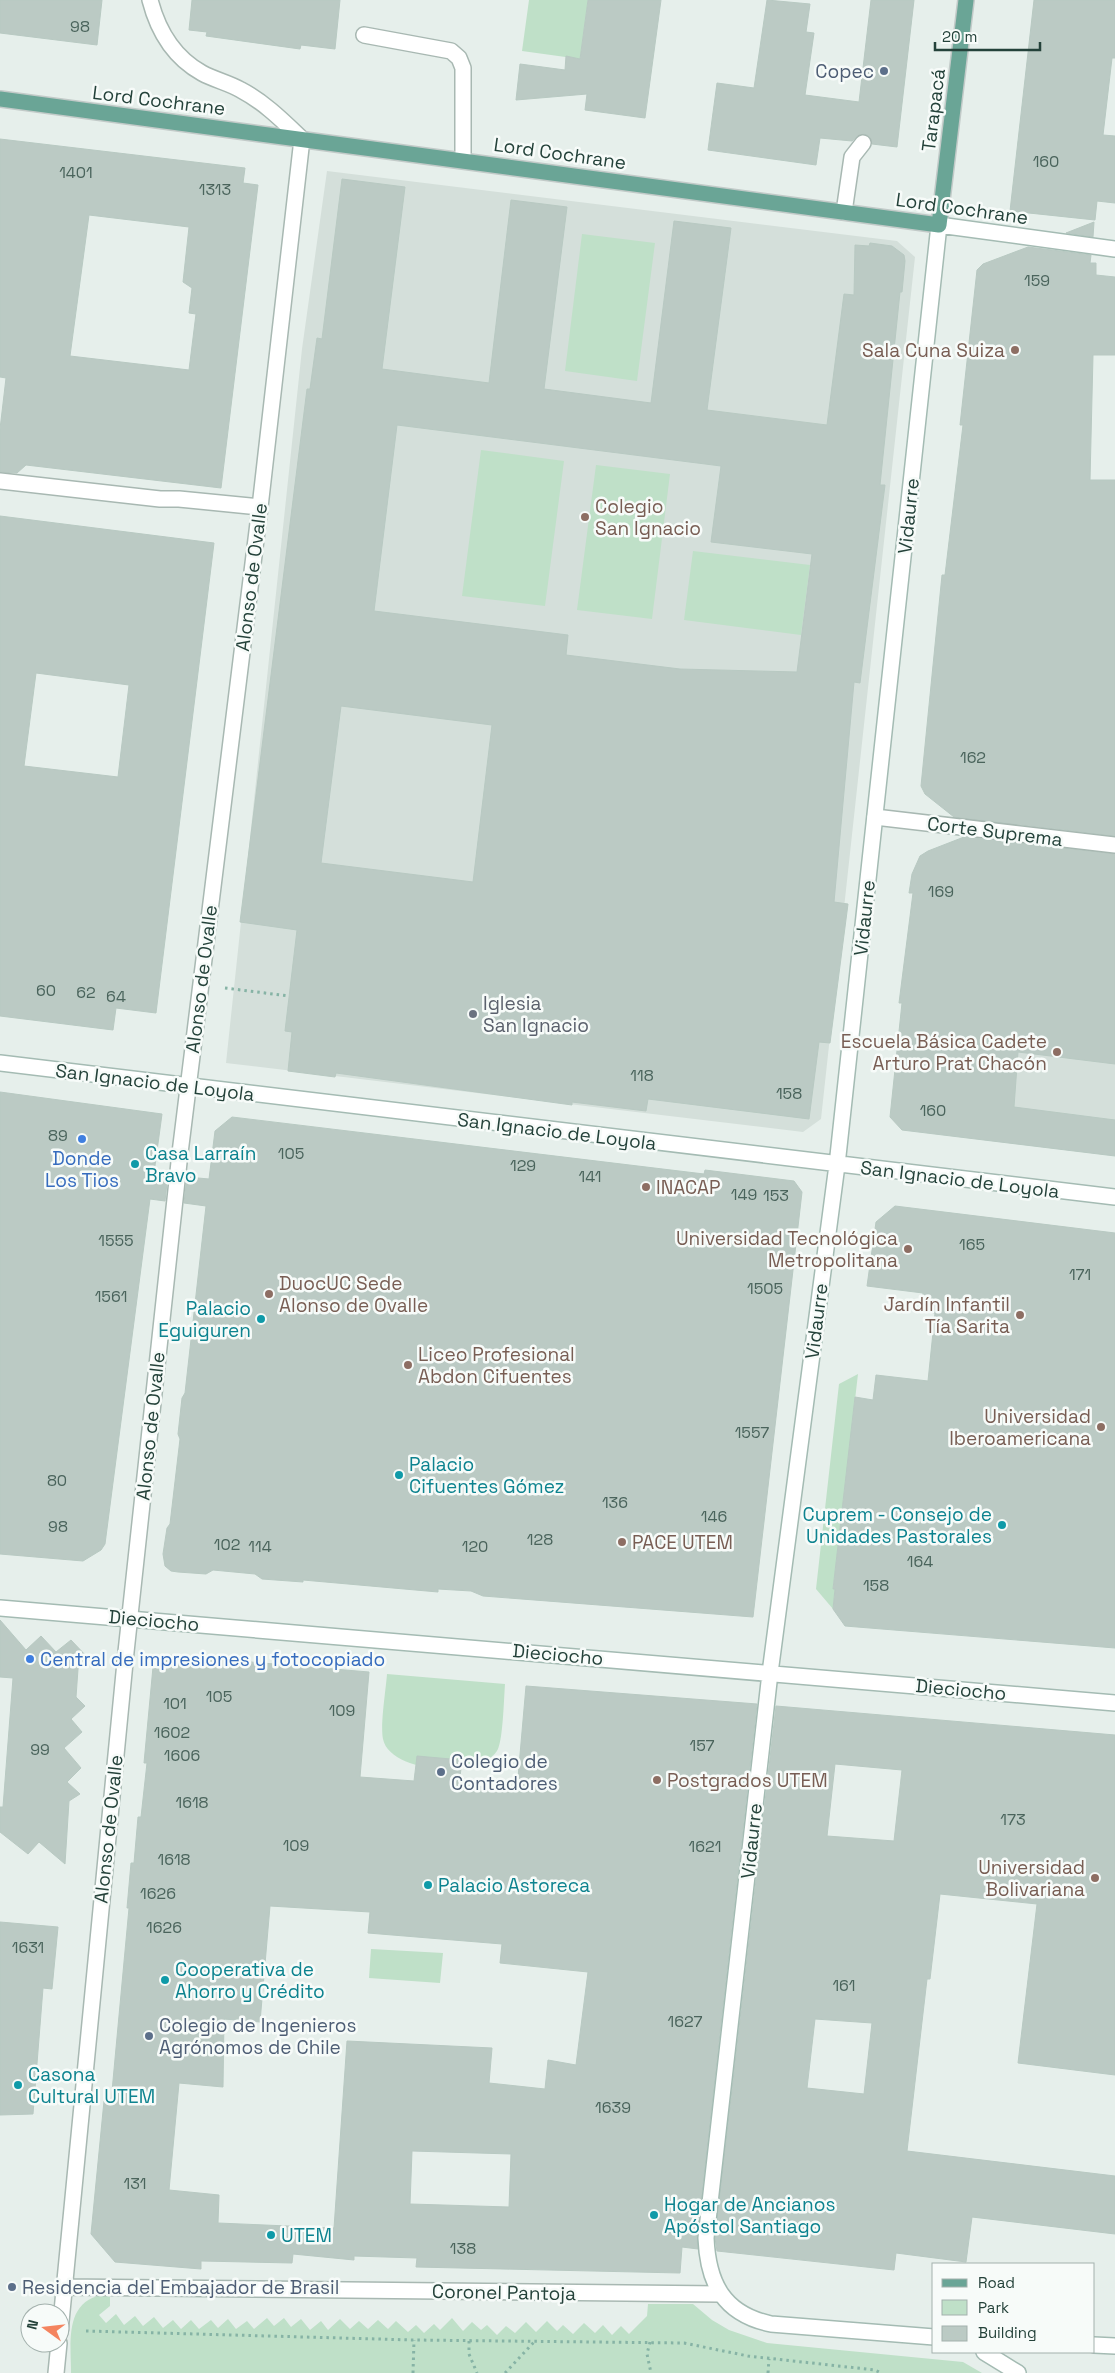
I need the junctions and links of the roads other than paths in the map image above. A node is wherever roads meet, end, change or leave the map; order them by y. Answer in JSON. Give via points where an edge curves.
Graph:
{"nodes":[{"id":1,"x":150,"y":0,"type":"edge"},
{"id":2,"x":966,"y":0,"type":"edge"},
{"id":3,"x":364,"y":35,"type":"dead end"},
{"id":4,"x":0,"y":99,"type":"edge"},
{"id":5,"x":302,"y":138,"type":"junction"},
{"id":6,"x":863,"y":143,"type":"dead end"},
{"id":7,"x":463,"y":160,"type":"junction"},
{"id":8,"x":844,"y":212,"type":"junction"},
{"id":9,"x":939,"y":224,"type":"junction"},
{"id":10,"x":1115,"y":249,"type":"edge"},
{"id":11,"x":0,"y":481,"type":"edge"},
{"id":12,"x":260,"y":507,"type":"junction"},
{"id":13,"x":875,"y":817,"type":"junction"},
{"id":14,"x":1115,"y":845,"type":"edge"},
{"id":15,"x":0,"y":1063,"type":"edge"},
{"id":16,"x":188,"y":1086,"type":"junction"},
{"id":17,"x":837,"y":1165,"type":"junction"},
{"id":18,"x":1115,"y":1197,"type":"edge"},
{"id":19,"x":0,"y":1608,"type":"edge"},
{"id":20,"x":129,"y":1618,"type":"junction"},
{"id":21,"x":770,"y":1673,"type":"junction"},
{"id":22,"x":1115,"y":1703,"type":"edge"},
{"id":23,"x":64,"y":2287,"type":"junction"},
{"id":24,"x":720,"y":2294,"type":"junction"},
{"id":25,"x":63,"y":2303,"type":"edge"},
{"id":26,"x":932,"y":2337,"type":"edge"},
{"id":27,"x":1095,"y":2345,"type":"edge"},
{"id":28,"x":1115,"y":2346,"type":"edge"},
{"id":29,"x":58,"y":2353,"type":"edge"},
{"id":30,"x":986,"y":2353,"type":"edge"},
{"id":31,"x":56,"y":2373,"type":"edge"},
{"id":32,"x":1018,"y":2373,"type":"edge"}],
"edges":[{"from":1,"to":5,"type":"street","via":[[159,28],[174,51],[203,73],[263,103]]},
{"from":2,"to":9,"type":"main road","name":"Tarapacá"},
{"from":3,"to":7,"type":"street","via":[[451,51],[459,58],[463,68]]},
{"from":4,"to":5,"type":"main road","name":"Lord Cochrane"},
{"from":5,"to":7,"type":"main road","name":"Lord Cochrane"},
{"from":5,"to":12,"type":"street","name":"Alonso de Ovalle"},
{"from":6,"to":8,"type":"street","via":[[852,157]]},
{"from":7,"to":8,"type":"main road","name":"Lord Cochrane"},
{"from":8,"to":9,"type":"main road","name":"Lord Cochrane"},
{"from":9,"to":10,"type":"street","name":"Lord Cochrane"},
{"from":9,"to":13,"type":"street","name":"Vidaurre"},
{"from":11,"to":12,"type":"street"},
{"from":12,"to":16,"type":"street","name":"Alonso de Ovalle"},
{"from":13,"to":14,"type":"street","name":"Corte Suprema"},
{"from":13,"to":17,"type":"street","name":"Vidaurre"},
{"from":15,"to":16,"type":"street","name":"San Ignacio de Loyola"},
{"from":16,"to":17,"type":"street","name":"San Ignacio de Loyola"},
{"from":16,"to":20,"type":"street","name":"Alonso de Ovalle"},
{"from":17,"to":18,"type":"street","name":"San Ignacio de Loyola"},
{"from":17,"to":21,"type":"street","name":"Vidaurre"},
{"from":19,"to":20,"type":"street","name":"Dieciocho"},
{"from":20,"to":21,"type":"street","name":"Dieciocho"},
{"from":20,"to":23,"type":"street","name":"Alonso de Ovalle"},
{"from":21,"to":22,"type":"street","name":"Dieciocho"},
{"from":21,"to":24,"type":"street","name":"Vidaurre","via":[[706,2238],[710,2270]]},
{"from":23,"to":24,"type":"street","name":"Coronel Pantoja"},
{"from":23,"to":25,"type":"street","name":"Alonso de Ovalle"},
{"from":24,"to":26,"type":"street","via":[[744,2314],[771,2324]]},
{"from":27,"to":28,"type":"street"},
{"from":29,"to":31,"type":"street"},
{"from":30,"to":32,"type":"street"}]}
